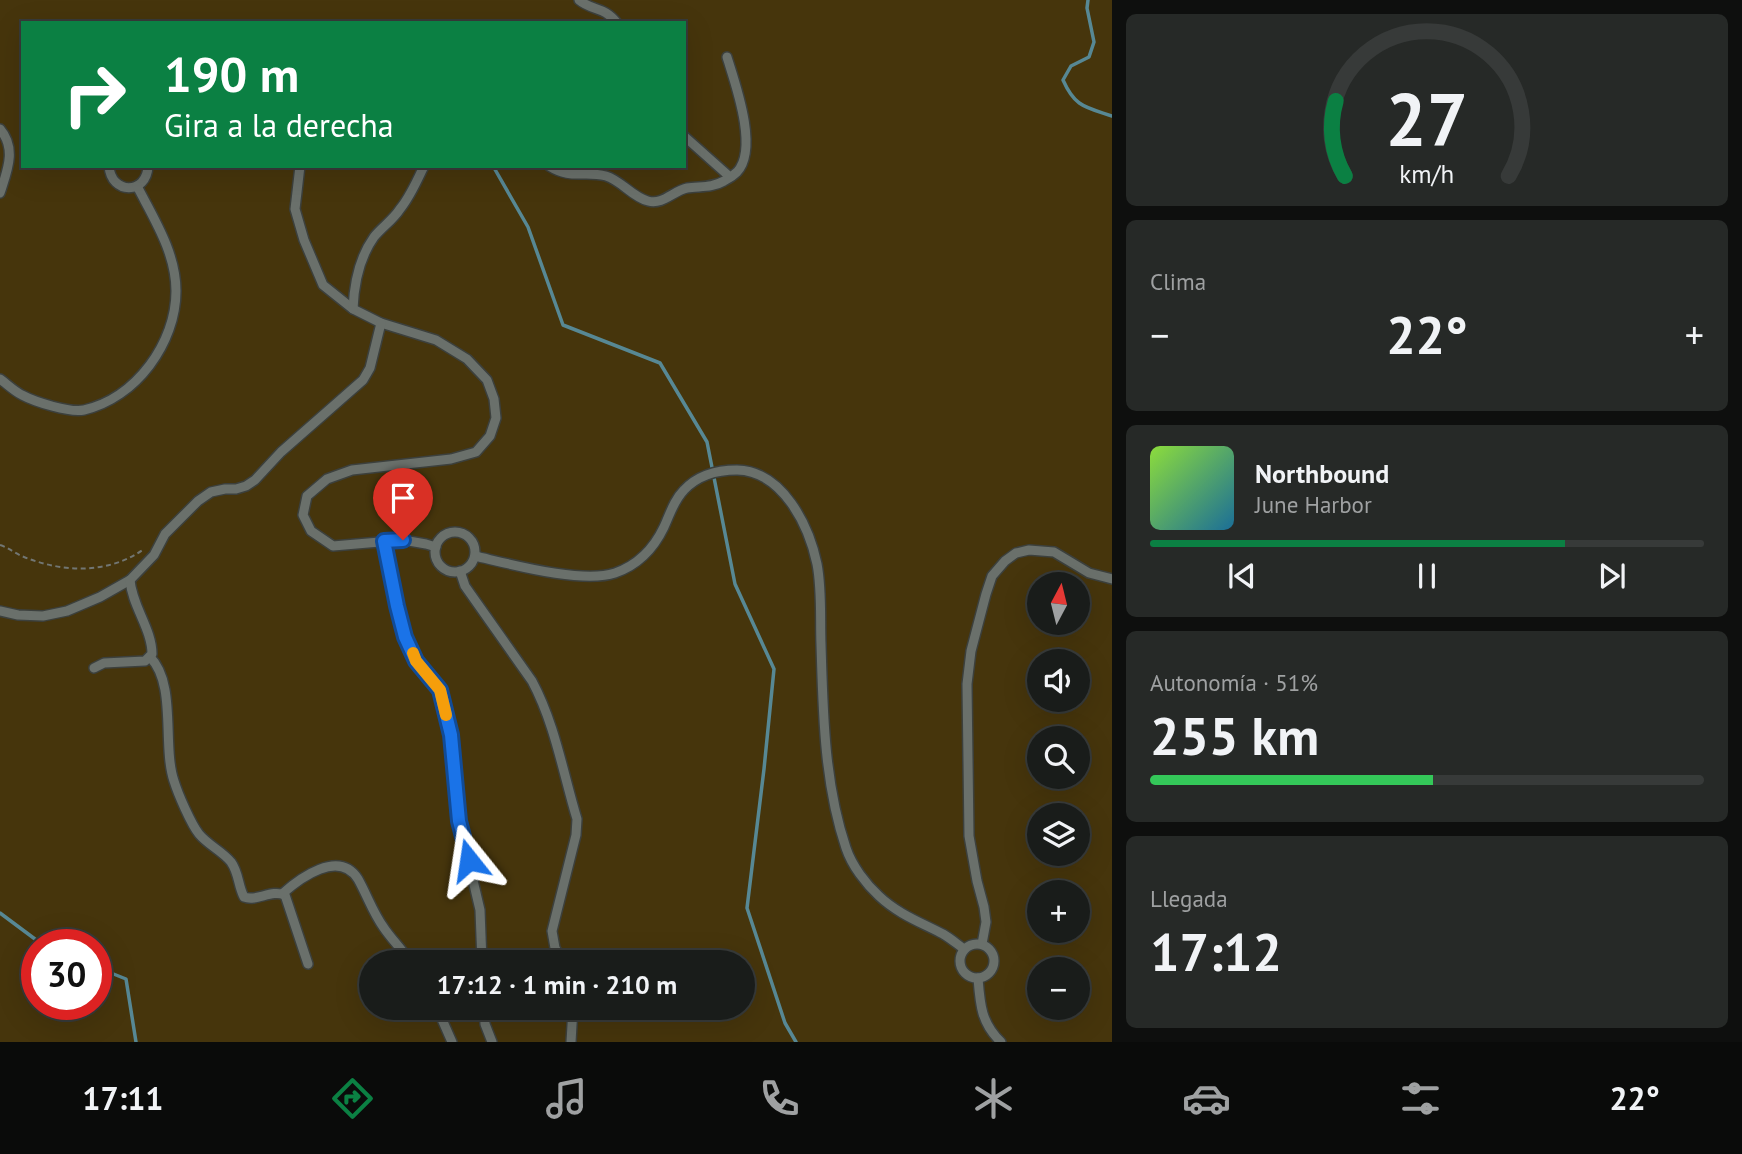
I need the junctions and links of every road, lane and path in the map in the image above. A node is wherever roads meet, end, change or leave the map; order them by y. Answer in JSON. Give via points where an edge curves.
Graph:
{"nodes":[{"id":1,"x":579,"y":0,"type":"edge"},
{"id":2,"x":615,"y":21,"type":"edge"},
{"id":3,"x":727,"y":57,"type":"dead end"},
{"id":4,"x":0,"y":129,"type":"edge"},
{"id":5,"x":686,"y":138,"type":"edge"},
{"id":6,"x":109,"y":168,"type":"edge"},
{"id":7,"x":148,"y":168,"type":"edge"},
{"id":8,"x":300,"y":168,"type":"edge"},
{"id":9,"x":423,"y":168,"type":"edge"},
{"id":10,"x":552,"y":168,"type":"edge"},
{"id":11,"x":730,"y":177,"type":"junction"},
{"id":12,"x":137,"y":186,"type":"junction"},
{"id":13,"x":0,"y":193,"type":"edge"},
{"id":14,"x":353,"y":309,"type":"junction"},
{"id":15,"x":381,"y":323,"type":"junction"},
{"id":16,"x":0,"y":379,"type":"edge"},
{"id":17,"x":384,"y":541,"type":"junction"},
{"id":18,"x":0,"y":545,"type":"edge"},
{"id":19,"x":147,"y":547,"type":"dead end"},
{"id":20,"x":436,"y":547,"type":"junction"},
{"id":21,"x":475,"y":556,"type":"junction"},
{"id":22,"x":460,"y":571,"type":"junction"},
{"id":23,"x":1112,"y":579,"type":"edge"},
{"id":24,"x":130,"y":580,"type":"junction"},
{"id":25,"x":0,"y":611,"type":"edge"},
{"id":26,"x":150,"y":657,"type":"junction"},
{"id":27,"x":94,"y":668,"type":"dead end"},
{"id":28,"x":282,"y":894,"type":"junction"},
{"id":29,"x":982,"y":944,"type":"junction"},
{"id":30,"x":964,"y":949,"type":"junction"},
{"id":31,"x":401,"y":950,"type":"edge"},
{"id":32,"x":482,"y":950,"type":"edge"},
{"id":33,"x":556,"y":950,"type":"edge"},
{"id":34,"x":308,"y":964,"type":"dead end"},
{"id":35,"x":978,"y":978,"type":"junction"},
{"id":36,"x":442,"y":1020,"type":"edge"},
{"id":37,"x":485,"y":1020,"type":"edge"},
{"id":38,"x":573,"y":1020,"type":"edge"},
{"id":39,"x":452,"y":1042,"type":"edge"},
{"id":40,"x":492,"y":1042,"type":"edge"},
{"id":41,"x":572,"y":1042,"type":"edge"},
{"id":42,"x":1001,"y":1042,"type":"edge"}],
"edges":[{"from":1,"to":2,"type":"street"},
{"from":3,"to":11,"type":"street","via":[[746,134],[743,162]]},
{"from":4,"to":13,"type":"street","via":[[11,157]]},
{"from":5,"to":11,"type":"street"},
{"from":6,"to":12,"type":"street","via":[[118,185]]},
{"from":7,"to":12,"type":"street"},
{"from":8,"to":14,"type":"street","via":[[296,209],[303,240],[323,285]]},
{"from":9,"to":14,"type":"street","via":[[402,207],[374,237],[360,265]]},
{"from":10,"to":11,"type":"street","via":[[574,176],[607,177],[654,202]]},
{"from":12,"to":16,"type":"street","via":[[172,259],[176,289],[162,347],[149,368],[124,390],[82,410],[20,395]]},
{"from":14,"to":15,"type":"street"},
{"from":15,"to":17,"type":"street","via":[[436,341],[467,359],[487,380],[496,418],[490,436],[476,452],[352,470],[327,479],[307,496],[303,515],[311,531],[333,546]]},
{"from":15,"to":24,"type":"street","via":[[370,368],[353,391],[255,480],[198,500]]},
{"from":17,"to":20,"type":"street"},
{"from":17,"to":32,"type":"street","via":[[405,637],[416,661],[440,690],[451,735],[459,821],[480,911]]},
{"from":18,"to":19,"type":"path","via":[[45,564],[77,569],[112,566]]},
{"from":20,"to":21,"type":"street","via":[[446,534],[462,533],[471,540]]},
{"from":20,"to":22,"type":"street","via":[[440,563]]},
{"from":21,"to":22,"type":"street"},
{"from":21,"to":30,"type":"street","via":[[570,575],[614,573],[650,550],[673,506],[701,477],[720,470],[741,470],[778,486],[809,534],[817,565],[825,743],[847,850],[879,896]]},
{"from":22,"to":33,"type":"street","via":[[465,586],[541,698],[577,819],[552,931]]},
{"from":23,"to":29,"type":"street","via":[[1089,573],[1054,552],[1028,550],[1004,561],[992,576],[971,651],[967,684],[969,836],[986,922]]},
{"from":24,"to":25,"type":"street","via":[[67,611],[43,616]]},
{"from":24,"to":26,"type":"street","via":[[153,651]]},
{"from":26,"to":27,"type":"street"},
{"from":26,"to":28,"type":"street","via":[[165,687],[173,779],[199,834],[233,864],[244,897]]},
{"from":28,"to":31,"type":"street","via":[[310,873],[330,866],[348,870]]},
{"from":28,"to":34,"type":"street","via":[[289,901]]},
{"from":29,"to":30,"type":"street"},
{"from":29,"to":35,"type":"street","via":[[992,952],[995,963],[990,973]]},
{"from":30,"to":35,"type":"street","via":[[962,969]]},
{"from":35,"to":42,"type":"street","via":[[985,1023]]},
{"from":36,"to":39,"type":"street"},
{"from":37,"to":40,"type":"street"},
{"from":38,"to":41,"type":"street"}]}
